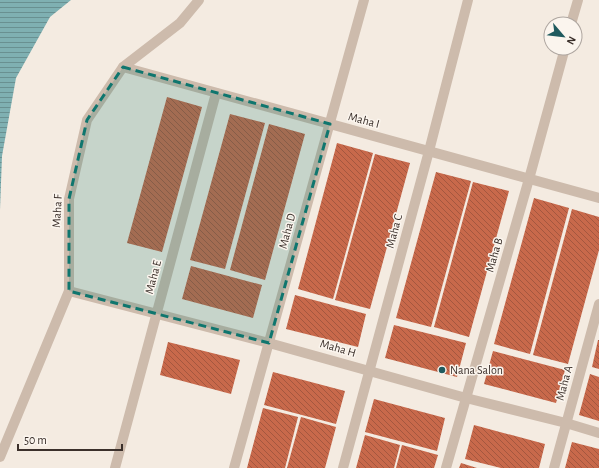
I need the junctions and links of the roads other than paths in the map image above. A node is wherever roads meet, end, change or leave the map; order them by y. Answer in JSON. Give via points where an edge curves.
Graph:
{"nodes":[{"id":1,"x":199,"y":0,"type":"edge"},
{"id":2,"x":364,"y":0,"type":"edge"},
{"id":3,"x":468,"y":0,"type":"edge"},
{"id":4,"x":578,"y":0,"type":"edge"},
{"id":5,"x":573,"y":16,"type":"edge"},
{"id":6,"x":563,"y":56,"type":"edge"},
{"id":7,"x":123,"y":67,"type":"junction"},
{"id":8,"x":216,"y":93,"type":"junction"},
{"id":9,"x":330,"y":124,"type":"junction"},
{"id":10,"x":429,"y":151,"type":"junction"},
{"id":11,"x":529,"y":178,"type":"junction"},
{"id":12,"x":599,"y":198,"type":"edge"},
{"id":13,"x":69,"y":291,"type":"junction"},
{"id":14,"x":599,"y":304,"type":"edge"},
{"id":15,"x":156,"y":314,"type":"junction"},
{"id":16,"x":269,"y":343,"type":"junction"},
{"id":17,"x":369,"y":371,"type":"junction"},
{"id":18,"x":466,"y":398,"type":"junction"},
{"id":19,"x":566,"y":423,"type":"junction"},
{"id":20,"x":599,"y":433,"type":"edge"},
{"id":21,"x":0,"y":457,"type":"edge"},
{"id":22,"x":115,"y":468,"type":"edge"},
{"id":23,"x":234,"y":468,"type":"edge"},
{"id":24,"x":343,"y":468,"type":"edge"},
{"id":25,"x":446,"y":468,"type":"edge"},
{"id":26,"x":554,"y":468,"type":"edge"}],
"edges":[{"from":1,"to":7,"type":"street","name":"Maha F","via":[[180,23]]},
{"from":2,"to":9,"type":"street","name":"Maha D"},
{"from":3,"to":10,"type":"street","name":"Maha C"},
{"from":4,"to":5,"type":"street"},
{"from":6,"to":11,"type":"street","name":"Maha B"},
{"from":7,"to":8,"type":"street","name":"Maha I"},
{"from":7,"to":13,"type":"street","name":"Maha F","via":[[87,120],[69,199]]},
{"from":8,"to":9,"type":"street","name":"Maha I"},
{"from":8,"to":15,"type":"street","name":"Maha E"},
{"from":9,"to":10,"type":"street","name":"Maha I"},
{"from":9,"to":16,"type":"street","name":"Maha D"},
{"from":10,"to":11,"type":"street","name":"Maha I"},
{"from":10,"to":17,"type":"street","name":"Maha C"},
{"from":11,"to":12,"type":"street","name":"Maha I"},
{"from":11,"to":18,"type":"street","name":"Maha B"},
{"from":13,"to":15,"type":"street","name":"Maha H"},
{"from":13,"to":21,"type":"street","name":"Maha F"},
{"from":14,"to":19,"type":"street","name":"Maha A"},
{"from":15,"to":16,"type":"street","name":"Maha H"},
{"from":15,"to":22,"type":"street","name":"Maha E"},
{"from":16,"to":17,"type":"street","name":"Maha H"},
{"from":16,"to":23,"type":"street","name":"Maha D"},
{"from":17,"to":18,"type":"street","name":"Maha H"},
{"from":17,"to":24,"type":"street","name":"Maha C"},
{"from":18,"to":19,"type":"street","name":"Maha H"},
{"from":18,"to":25,"type":"street","name":"Maha B"},
{"from":19,"to":20,"type":"street","name":"Maha H"},
{"from":19,"to":26,"type":"street","name":"Maha A"}]}
